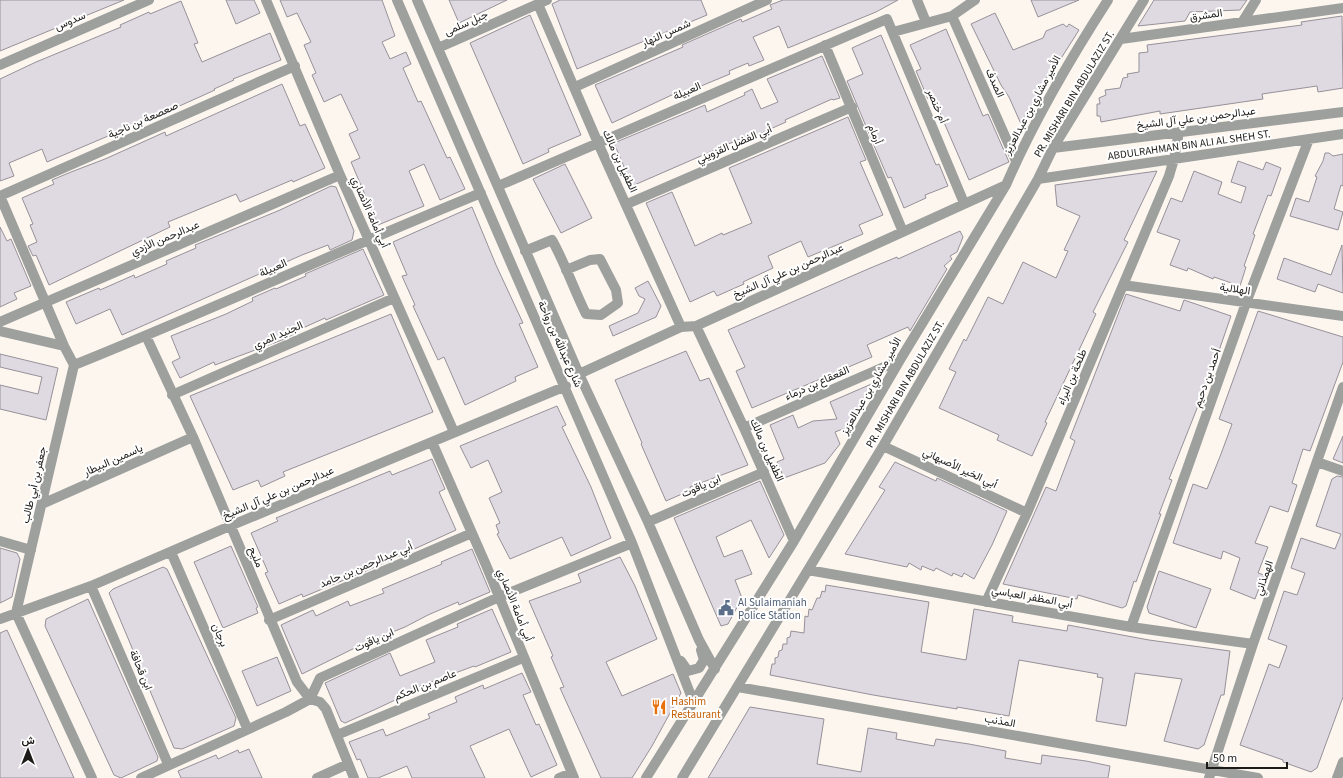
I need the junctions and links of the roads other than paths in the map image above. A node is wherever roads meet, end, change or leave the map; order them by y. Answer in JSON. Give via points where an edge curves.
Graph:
{"nodes":[{"id":1,"x":149,"y":0,"type":"edge"},
{"id":2,"x":266,"y":0,"type":"edge"},
{"id":3,"x":397,"y":0,"type":"edge"},
{"id":4,"x":417,"y":0,"type":"edge"},
{"id":5,"x":767,"y":0,"type":"edge"},
{"id":6,"x":917,"y":0,"type":"edge"},
{"id":7,"x":975,"y":0,"type":"edge"},
{"id":8,"x":1108,"y":0,"type":"edge"},
{"id":9,"x":1144,"y":0,"type":"edge"},
{"id":10,"x":1256,"y":0,"type":"edge"},
{"id":11,"x":543,"y":2,"type":"edge"},
{"id":12,"x":1343,"y":8,"type":"edge"},
{"id":13,"x":952,"y":16,"type":"junction"},
{"id":14,"x":887,"y":19,"type":"joint"},
{"id":15,"x":1243,"y":21,"type":"junction"},
{"id":16,"x":926,"y":22,"type":"junction"},
{"id":17,"x":892,"y":32,"type":"junction"},
{"id":18,"x":1121,"y":39,"type":"junction"},
{"id":19,"x":825,"y":45,"type":"junction"},
{"id":20,"x":438,"y":48,"type":"junction"},
{"id":21,"x":0,"y":65,"type":"edge"},
{"id":22,"x":295,"y":66,"type":"junction"},
{"id":23,"x":574,"y":87,"type":"junction"},
{"id":24,"x":852,"y":107,"type":"junction"},
{"id":25,"x":1343,"y":112,"type":"edge"},
{"id":26,"x":1179,"y":132,"type":"junction"},
{"id":27,"x":1343,"y":134,"type":"edge"},
{"id":28,"x":1309,"y":139,"type":"junction"},
{"id":29,"x":598,"y":143,"type":"junction"},
{"id":30,"x":1053,"y":148,"type":"junction"},
{"id":31,"x":1174,"y":159,"type":"junction"},
{"id":32,"x":1016,"y":161,"type":"junction"},
{"id":33,"x":340,"y":175,"type":"junction"},
{"id":34,"x":1038,"y":178,"type":"junction"},
{"id":35,"x":1006,"y":185,"type":"junction"},
{"id":36,"x":498,"y":186,"type":"junction"},
{"id":37,"x":481,"y":193,"type":"junction"},
{"id":38,"x":0,"y":196,"type":"edge"},
{"id":39,"x":964,"y":203,"type":"junction"},
{"id":40,"x":627,"y":204,"type":"junction"},
{"id":41,"x":903,"y":232,"type":"junction"},
{"id":42,"x":370,"y":238,"type":"junction"},
{"id":43,"x":525,"y":251,"type":"junction"},
{"id":44,"x":566,"y":270,"type":"junction"},
{"id":45,"x":1123,"y":285,"type":"junction"},
{"id":46,"x":394,"y":298,"type":"junction"},
{"id":47,"x":46,"y":303,"type":"junction"},
{"id":48,"x":1246,"y":303,"type":"junction"},
{"id":49,"x":1343,"y":316,"type":"edge"},
{"id":50,"x":0,"y":322,"type":"edge"},
{"id":51,"x":696,"y":326,"type":"junction"},
{"id":52,"x":681,"y":327,"type":"junction"},
{"id":53,"x":0,"y":331,"type":"edge"},
{"id":54,"x":146,"y":336,"type":"junction"},
{"id":55,"x":64,"y":346,"type":"junction"},
{"id":56,"x":900,"y":360,"type":"junction"},
{"id":57,"x":74,"y":365,"type":"junction"},
{"id":58,"x":579,"y":374,"type":"junction"},
{"id":59,"x":566,"y":386,"type":"junction"},
{"id":60,"x":1343,"y":387,"type":"edge"},
{"id":61,"x":172,"y":395,"type":"junction"},
{"id":62,"x":744,"y":428,"type":"junction"},
{"id":63,"x":454,"y":432,"type":"junction"},
{"id":64,"x":193,"y":437,"type":"junction"},
{"id":65,"x":432,"y":442,"type":"junction"},
{"id":66,"x":883,"y":446,"type":"junction"},
{"id":67,"x":1317,"y":462,"type":"junction"},
{"id":68,"x":1343,"y":471,"type":"edge"},
{"id":69,"x":764,"y":472,"type":"junction"},
{"id":70,"x":42,"y":504,"type":"junction"},
{"id":71,"x":1027,"y":513,"type":"junction"},
{"id":72,"x":648,"y":522,"type":"junction"},
{"id":73,"x":230,"y":526,"type":"junction"},
{"id":74,"x":472,"y":533,"type":"junction"},
{"id":75,"x":0,"y":541,"type":"edge"},
{"id":76,"x":794,"y":541,"type":"junction"},
{"id":77,"x":632,"y":543,"type":"junction"},
{"id":78,"x":31,"y":550,"type":"junction"},
{"id":79,"x":171,"y":552,"type":"junction"},
{"id":80,"x":808,"y":570,"type":"junction"},
{"id":81,"x":91,"y":586,"type":"junction"},
{"id":82,"x":499,"y":597,"type":"junction"},
{"id":83,"x":986,"y":602,"type":"junction"},
{"id":84,"x":16,"y":613,"type":"junction"},
{"id":85,"x":0,"y":619,"type":"edge"},
{"id":86,"x":269,"y":620,"type":"junction"},
{"id":87,"x":1131,"y":627,"type":"junction"},
{"id":88,"x":698,"y":640,"type":"junction"},
{"id":89,"x":1253,"y":644,"type":"junction"},
{"id":90,"x":675,"y":653,"type":"junction"},
{"id":91,"x":523,"y":658,"type":"junction"},
{"id":92,"x":715,"y":669,"type":"junction"},
{"id":93,"x":738,"y":687,"type":"junction"},
{"id":94,"x":310,"y":699,"type":"junction"},
{"id":95,"x":693,"y":701,"type":"junction"},
{"id":96,"x":247,"y":728,"type":"junction"},
{"id":97,"x":337,"y":735,"type":"junction"},
{"id":98,"x":1343,"y":762,"type":"edge"},
{"id":99,"x":168,"y":764,"type":"junction"},
{"id":100,"x":348,"y":764,"type":"junction"},
{"id":101,"x":1210,"y":774,"type":"edge"},
{"id":102,"x":573,"y":775,"type":"edge"},
{"id":103,"x":92,"y":778,"type":"edge"},
{"id":104,"x":141,"y":778,"type":"edge"},
{"id":105,"x":317,"y":778,"type":"edge"},
{"id":106,"x":354,"y":778,"type":"edge"},
{"id":107,"x":559,"y":778,"type":"edge"},
{"id":108,"x":646,"y":778,"type":"edge"},
{"id":109,"x":682,"y":778,"type":"edge"},
{"id":110,"x":1258,"y":778,"type":"edge"},
{"id":111,"x":1337,"y":778,"type":"edge"}],
"edges":[{"from":1,"to":21,"type":"street","name":"سدوس"},
{"from":2,"to":22,"type":"street","name":"أبي أمامة الأنصاري"},
{"from":3,"to":37,"type":"street","name":"شارع عبدالله بن رواحة"},
{"from":4,"to":20,"type":"street","name":"شارع عبدالله بن رواحة"},
{"from":5,"to":23,"type":"street","name":"شمس النهار"},
{"from":6,"to":16,"type":"street"},
{"from":7,"to":13,"type":"street"},
{"from":8,"to":32,"type":"street","name":"الأمير مشاري بن عبدالعزيز","via":[[1073,53]]},
{"from":9,"to":18,"type":"street","name":"PR. MISHARI BIN ABDULAZIZ ST."},
{"from":10,"to":15,"type":"street"},
{"from":11,"to":20,"type":"street","name":"جبل سلمى"},
{"from":11,"to":23,"type":"street","name":"الطفيل بن مالك"},
{"from":12,"to":15,"type":"street","name":"المشرق"},
{"from":13,"to":16,"type":"street"},
{"from":13,"to":32,"type":"street","name":"الصدف"},
{"from":14,"to":17,"type":"street","name":"أم خنصر"},
{"from":14,"to":19,"type":"street","name":"العبيلة"},
{"from":15,"to":18,"type":"street","name":"المشرق"},
{"from":16,"to":17,"type":"street"},
{"from":17,"to":39,"type":"street","name":"أم خنصر"},
{"from":18,"to":30,"type":"street","name":"PR. MISHARI BIN ABDULAZIZ ST."},
{"from":19,"to":24,"type":"street","name":"أرمام"},
{"from":19,"to":29,"type":"street","name":"العبيلة"},
{"from":20,"to":36,"type":"street","name":"شارع عبدالله بن رواحة"},
{"from":22,"to":33,"type":"street","name":"أبي أمامة الأنصاري"},
{"from":22,"to":38,"type":"street","name":"صعصعة بن ناجية"},
{"from":23,"to":29,"type":"street","name":"الطفيل بن مالك"},
{"from":24,"to":40,"type":"street","name":"أبي الفضل القزويني"},
{"from":24,"to":41,"type":"street","name":"أرمام"},
{"from":25,"to":26,"type":"street","name":"عبدالرحمن بن علي آل الشيخ"},
{"from":26,"to":30,"type":"street","name":"عبدالرحمن بن علي آل الشيخ"},
{"from":26,"to":31,"type":"street","name":"طلحة بن البراء"},
{"from":27,"to":28,"type":"street","name":"ABDULRAHMAN BIN ALI AL SHEH ST."},
{"from":28,"to":31,"type":"street","name":"ABDULRAHMAN BIN ALI AL SHEH ST."},
{"from":28,"to":48,"type":"street","name":"أحمد بن دحيم"},
{"from":29,"to":36,"type":"street","name":"العبيلة"},
{"from":29,"to":40,"type":"street","name":"الطفيل بن مالك"},
{"from":30,"to":34,"type":"street","name":"PR. MISHARI BIN ABDULAZIZ ST."},
{"from":31,"to":34,"type":"street","name":"ABDULRAHMAN BIN ALI AL SHEH ST."},
{"from":31,"to":45,"type":"street","name":"طلحة بن البراء"},
{"from":32,"to":35,"type":"street","name":"الأمير مشاري بن عبدالعزيز"},
{"from":33,"to":42,"type":"street","name":"أبي أمامة الأنصاري"},
{"from":33,"to":47,"type":"street","name":"عبدالرحمن الأزدي"},
{"from":34,"to":66,"type":"street","name":"PR. MISHARI BIN ABDULAZIZ ST."},
{"from":35,"to":39,"type":"street","name":"عبدالرحمن بن علي آل الشيخ"},
{"from":35,"to":56,"type":"street","name":"الأمير مشاري بن عبدالعزيز"},
{"from":36,"to":43,"type":"street","name":"شارع عبدالله بن رواحة"},
{"from":37,"to":42,"type":"street","name":"العبيلة"},
{"from":37,"to":59,"type":"street","name":"شارع عبدالله بن رواحة"},
{"from":38,"to":47,"type":"street"},
{"from":39,"to":41,"type":"street","name":"عبدالرحمن بن علي آل الشيخ"},
{"from":40,"to":52,"type":"street","name":"الطفيل بن مالك"},
{"from":41,"to":51,"type":"street","name":"عبدالرحمن بن علي آل الشيخ"},
{"from":42,"to":46,"type":"street","name":"أبي أمامة الأنصاري"},
{"from":42,"to":54,"type":"street","name":"العبيلة"},
{"from":43,"to":44,"type":"street","via":[[552,240]]},
{"from":43,"to":58,"type":"street","name":"شارع عبدالله بن رواحة"},
{"from":44,"to":44,"type":"street","via":[[586,314],[601,315],[618,303],[616,290],[600,259],[590,260]]},
{"from":45,"to":48,"type":"street","name":"الهلالية"},
{"from":45,"to":71,"type":"street","name":"طلحة بن البراء"},
{"from":46,"to":61,"type":"street","name":"الجنيد المري"},
{"from":46,"to":63,"type":"street","name":"أبي أمامة الأنصاري"},
{"from":47,"to":50,"type":"street","name":"عبدالرحمن الأزدي"},
{"from":47,"to":55,"type":"street"},
{"from":48,"to":49,"type":"street","name":"الهلالية"},
{"from":48,"to":87,"type":"street","name":"أحمد بن دحيم"},
{"from":51,"to":52,"type":"street","name":"عبدالرحمن بن علي آل الشيخ"},
{"from":51,"to":62,"type":"street","name":"الطفيل بن مالك"},
{"from":52,"to":58,"type":"street","name":"عبدالرحمن بن علي آل الشيخ"},
{"from":53,"to":55,"type":"street"},
{"from":54,"to":57,"type":"street","name":"العبيلة"},
{"from":54,"to":61,"type":"street","name":"مليح"},
{"from":55,"to":57,"type":"street"},
{"from":56,"to":62,"type":"street","name":"القعقاع بن درماء"},
{"from":56,"to":76,"type":"street","name":"الأمير مشاري بن عبدالعزيز"},
{"from":57,"to":70,"type":"street","name":"جعفر بن أبي طالب"},
{"from":58,"to":72,"type":"street","name":"شارع عبدالله بن رواحة"},
{"from":59,"to":63,"type":"street","name":"عبدالرحمن بن علي آل الشيخ"},
{"from":59,"to":77,"type":"street","name":"شارع عبدالله بن رواحة"},
{"from":60,"to":67,"type":"street","name":"الهمذاني"},
{"from":61,"to":64,"type":"street","name":"مليح"},
{"from":62,"to":69,"type":"street","name":"الطفيل بن مالك"},
{"from":63,"to":65,"type":"street","name":"عبدالرحمن بن علي آل الشيخ"},
{"from":64,"to":70,"type":"street","name":"ياسمين البيطار"},
{"from":64,"to":73,"type":"street","name":"مليح"},
{"from":65,"to":73,"type":"street","name":"عبدالرحمن بن علي آل الشيخ"},
{"from":65,"to":74,"type":"street","name":"أبي أمامة الأنصاري"},
{"from":66,"to":71,"type":"street","name":"أبي الخير الأصبهاني"},
{"from":66,"to":80,"type":"street","name":"PR. MISHARI BIN ABDULAZIZ ST."},
{"from":67,"to":68,"type":"street"},
{"from":67,"to":89,"type":"street","name":"الهمذاني"},
{"from":69,"to":72,"type":"street","name":"ابن ياقوت"},
{"from":69,"to":76,"type":"street","name":"الطفيل بن مالك"},
{"from":70,"to":78,"type":"street","name":"جعفر بن أبي طالب"},
{"from":71,"to":83,"type":"street","name":"طلحة بن البراء"},
{"from":72,"to":88,"type":"street","name":"شارع عبدالله بن رواحة"},
{"from":73,"to":79,"type":"street","name":"عبدالرحمن بن علي آل الشيخ"},
{"from":73,"to":86,"type":"street","name":"مليح"},
{"from":74,"to":82,"type":"street","name":"أبي أمامة الأنصاري"},
{"from":74,"to":86,"type":"street","name":"أبي عبدالرحمن بن حامد"},
{"from":75,"to":78,"type":"street"},
{"from":76,"to":92,"type":"street","name":"الأمير مشاري بن عبدالعزيز"},
{"from":77,"to":82,"type":"street","name":"ابن ياقوت"},
{"from":77,"to":90,"type":"street","name":"شارع عبدالله بن رواحة"},
{"from":78,"to":84,"type":"street","name":"جعفر بن أبي طالب"},
{"from":79,"to":81,"type":"street","name":"عبدالرحمن بن علي آل الشيخ"},
{"from":79,"to":96,"type":"street","name":"برجان"},
{"from":80,"to":83,"type":"street","name":"أبي المظفر العباسي"},
{"from":80,"to":93,"type":"street","name":"PR. MISHARI BIN ABDULAZIZ ST."},
{"from":81,"to":84,"type":"street","name":"عبدالرحمن بن علي آل الشيخ"},
{"from":81,"to":99,"type":"street","name":"ابن قحافة"},
{"from":82,"to":91,"type":"street","name":"أبي أمامة الأنصاري"},
{"from":82,"to":94,"type":"street","name":"ابن ياقوت","via":[[320,678]]},
{"from":83,"to":87,"type":"street","name":"أبي المظفر العباسي"},
{"from":84,"to":85,"type":"street","name":"عبدالرحمن بن علي آل الشيخ"},
{"from":84,"to":103,"type":"street"},
{"from":86,"to":94,"type":"street","name":"مليح","via":[[297,682]]},
{"from":87,"to":89,"type":"street","name":"أبي المظفر العباسي"},
{"from":88,"to":90,"type":"street","via":[[704,660],[698,668],[688,671]]},
{"from":88,"to":92,"type":"street","name":"شارع عبدالله بن رواحة"},
{"from":89,"to":101,"type":"street","name":"الهمذاني"},
{"from":90,"to":95,"type":"street","name":"شارع عبدالله بن رواحة"},
{"from":91,"to":97,"type":"street","name":"عاصم بن الحكم"},
{"from":91,"to":102,"type":"street","name":"أبي أمامة الأنصاري"},
{"from":92,"to":95,"type":"street","name":"الأمير مشاري بن عبدالعزيز"},
{"from":93,"to":101,"type":"street","name":"المذنب"},
{"from":93,"to":109,"type":"street","name":"PR. MISHARI BIN ABDULAZIZ ST."},
{"from":94,"to":96,"type":"street"},
{"from":94,"to":97,"type":"street","name":"مليح","via":[[320,702],[326,709]]},
{"from":95,"to":108,"type":"street","name":"الأمير مشاري بن عبدالعزيز"},
{"from":96,"to":99,"type":"street"},
{"from":97,"to":100,"type":"street","name":"مليح"},
{"from":98,"to":111,"type":"street"},
{"from":99,"to":104,"type":"street"},
{"from":100,"to":105,"type":"street"},
{"from":100,"to":106,"type":"street","name":"مليح"},
{"from":101,"to":110,"type":"street","name":"المذنب"},
{"from":102,"to":107,"type":"street"}]}
